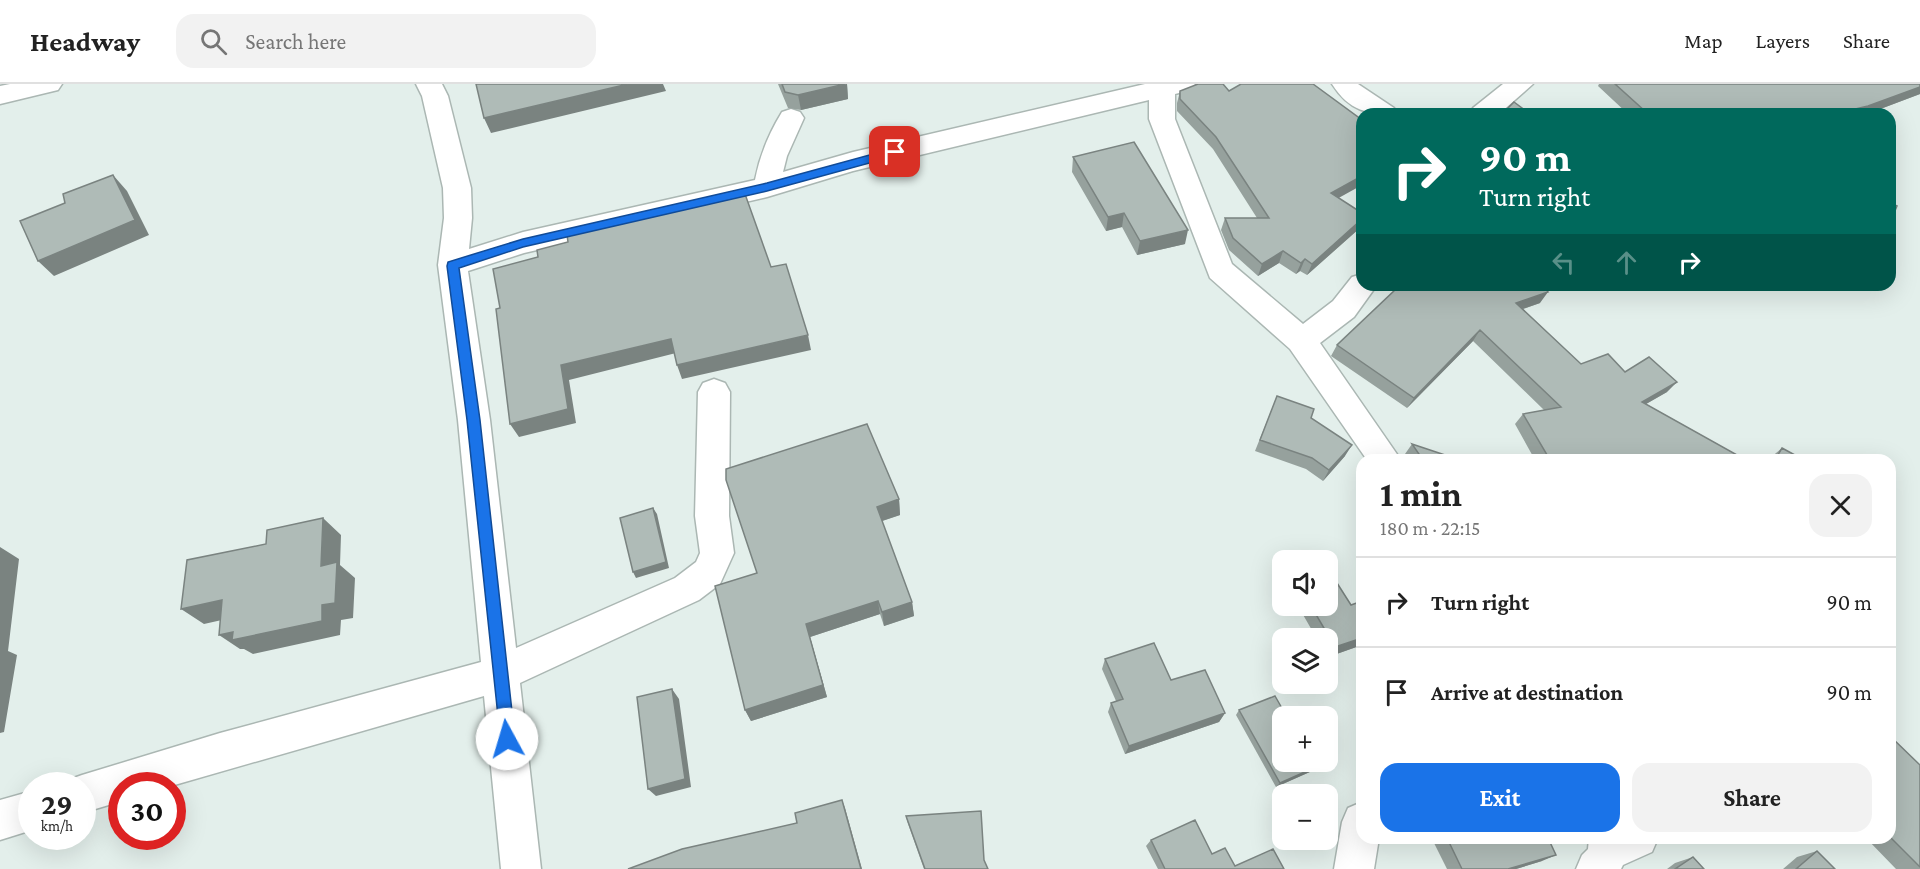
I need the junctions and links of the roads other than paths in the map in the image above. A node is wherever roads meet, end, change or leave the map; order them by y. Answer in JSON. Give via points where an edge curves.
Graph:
{"nodes":[{"id":1,"x":49,"y":84,"type":"edge"},
{"id":2,"x":429,"y":84,"type":"edge"},
{"id":3,"x":1345,"y":84,"type":"edge"},
{"id":4,"x":1520,"y":84,"type":"edge"},
{"id":5,"x":1172,"y":87,"type":"edge"},
{"id":6,"x":0,"y":95,"type":"edge"},
{"id":7,"x":1376,"y":108,"type":"edge"},
{"id":8,"x":1490,"y":108,"type":"edge"},
{"id":9,"x":791,"y":118,"type":"dead end"},
{"id":10,"x":767,"y":187,"type":"junction"},
{"id":11,"x":453,"y":266,"type":"junction"},
{"id":12,"x":1359,"y":291,"type":"edge"},
{"id":13,"x":1301,"y":340,"type":"junction"},
{"id":14,"x":714,"y":392,"type":"dead end"},
{"id":15,"x":1380,"y":454,"type":"edge"},
{"id":16,"x":500,"y":674,"type":"junction"},
{"id":17,"x":96,"y":790,"type":"edge"},
{"id":18,"x":18,"y":814,"type":"edge"},
{"id":19,"x":0,"y":820,"type":"edge"},
{"id":20,"x":1358,"y":844,"type":"edge"},
{"id":21,"x":521,"y":869,"type":"edge"},
{"id":22,"x":1354,"y":869,"type":"edge"}],
"edges":[{"from":1,"to":6,"type":"street"},
{"from":2,"to":11,"type":"street","via":[[457,188]]},
{"from":3,"to":7,"type":"street"},
{"from":4,"to":8,"type":"street"},
{"from":5,"to":10,"type":"street","via":[[853,162]]},
{"from":5,"to":13,"type":"street","via":[[1162,119],[1220,270]]},
{"from":9,"to":10,"type":"street","via":[[773,156]]},
{"from":10,"to":11,"type":"street","via":[[534,240]]},
{"from":11,"to":16,"type":"street","via":[[474,420]]},
{"from":12,"to":13,"type":"street","via":[[1333,318]]},
{"from":13,"to":15,"type":"street"},
{"from":14,"to":16,"type":"street","via":[[712,516],[717,553],[713,566],[687,589]]},
{"from":16,"to":17,"type":"street"},
{"from":16,"to":21,"type":"street"},
{"from":18,"to":19,"type":"street"},
{"from":20,"to":22,"type":"street"}]}
